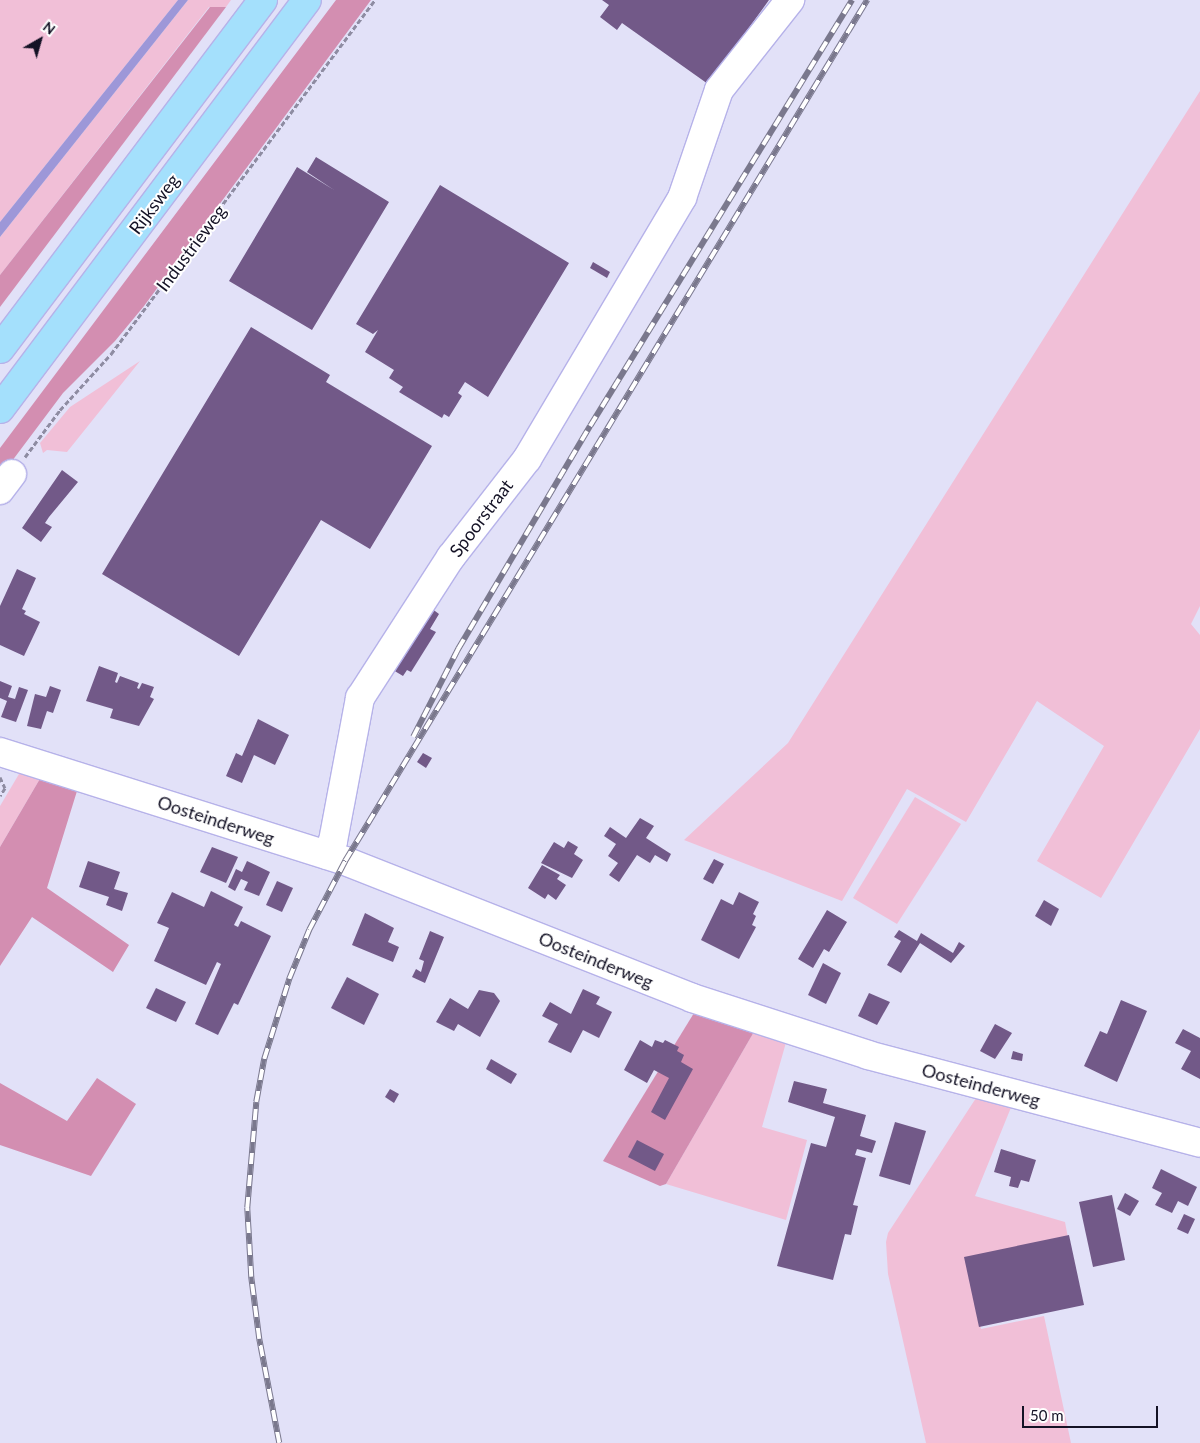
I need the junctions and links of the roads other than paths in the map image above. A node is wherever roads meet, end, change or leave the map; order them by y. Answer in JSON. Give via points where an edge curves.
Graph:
{"nodes":[{"id":1,"x":262,"y":0,"type":"edge"},
{"id":2,"x":307,"y":0,"type":"edge"},
{"id":3,"x":790,"y":0,"type":"edge"},
{"id":4,"x":0,"y":349,"type":"edge"},
{"id":5,"x":0,"y":409,"type":"edge"},
{"id":6,"x":0,"y":752,"type":"edge"},
{"id":7,"x":327,"y":855,"type":"junction"},
{"id":8,"x":1200,"y":1143,"type":"edge"}],
"edges":[{"from":1,"to":4,"type":"highway","name":"Rijksweg"},
{"from":2,"to":5,"type":"highway","name":"Rijksweg"},
{"from":3,"to":7,"type":"street","name":"Spoorstraat","via":[[719,90],[682,198],[527,458],[451,558],[360,698],[334,841]]},
{"from":6,"to":7,"type":"street","name":"Oosteinderweg"},
{"from":7,"to":8,"type":"street","name":"Oosteinderweg","via":[[692,998],[868,1055]]}]}
